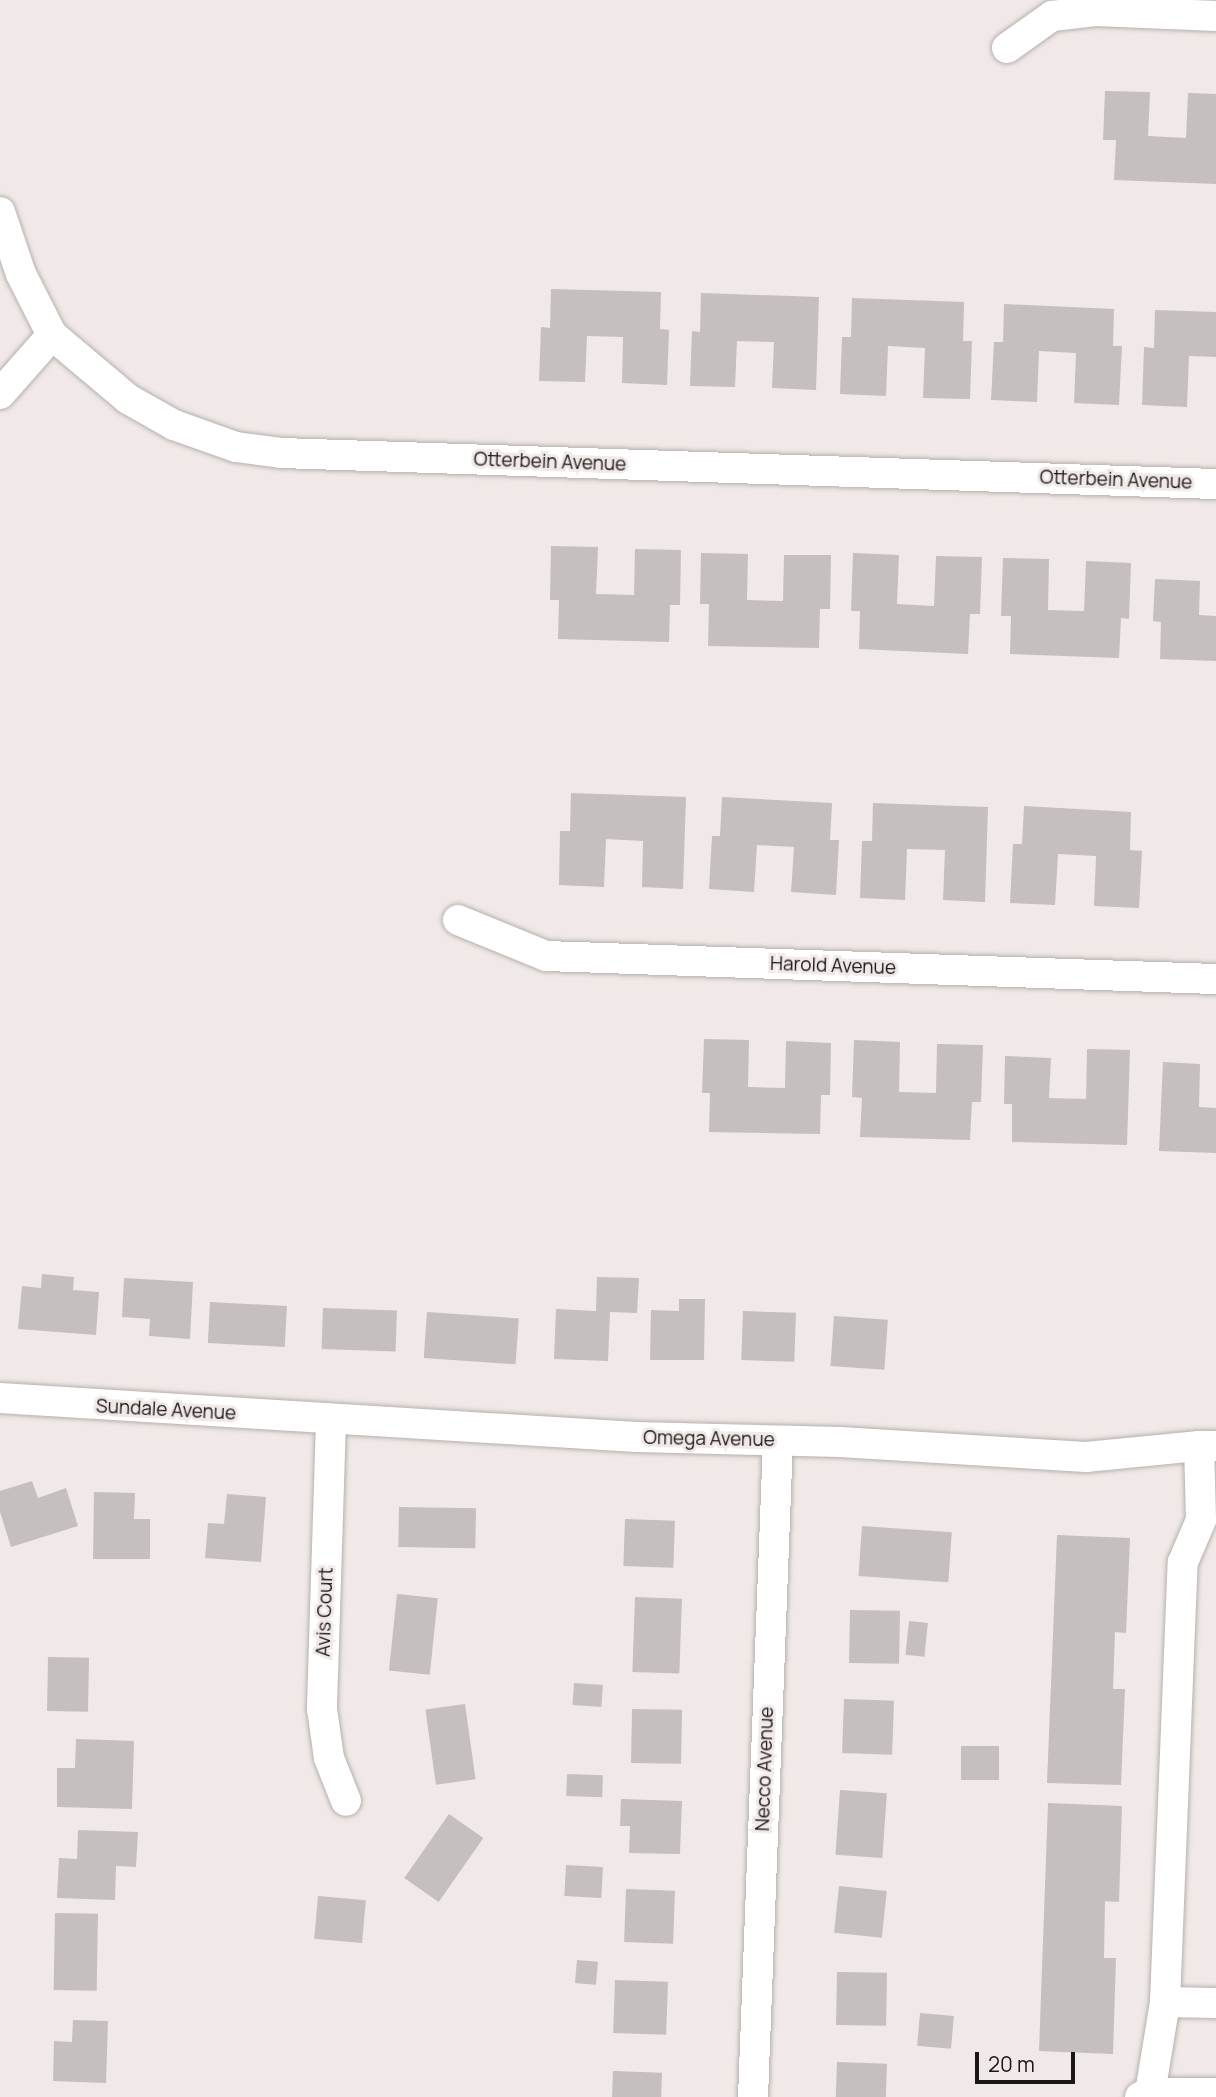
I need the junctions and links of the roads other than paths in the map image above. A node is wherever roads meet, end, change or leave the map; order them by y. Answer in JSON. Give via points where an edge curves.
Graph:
{"nodes":[{"id":1,"x":1216,"y":16,"type":"edge"},
{"id":2,"x":1007,"y":48,"type":"dead end"},
{"id":3,"x":0,"y":212,"type":"edge"},
{"id":4,"x":52,"y":335,"type":"junction"},
{"id":5,"x":0,"y":394,"type":"edge"},
{"id":6,"x":1216,"y":484,"type":"edge"},
{"id":7,"x":458,"y":920,"type":"dead end"},
{"id":8,"x":1216,"y":979,"type":"edge"},
{"id":9,"x":0,"y":1398,"type":"edge"},
{"id":10,"x":331,"y":1420,"type":"junction"},
{"id":11,"x":778,"y":1441,"type":"junction"},
{"id":12,"x":1208,"y":1446,"type":"edge"},
{"id":13,"x":346,"y":1801,"type":"dead end"},
{"id":14,"x":1165,"y":2002,"type":"junction"},
{"id":15,"x":1216,"y":2003,"type":"edge"},
{"id":16,"x":1216,"y":2093,"type":"edge"},
{"id":17,"x":1145,"y":2095,"type":"edge"},
{"id":18,"x":752,"y":2097,"type":"edge"}],
"edges":[{"from":1,"to":2,"type":"street","via":[[1096,11],[1052,16]]},
{"from":3,"to":4,"type":"street","name":"Otterbein Avenue","via":[[21,274]]},
{"from":4,"to":5,"type":"street"},
{"from":4,"to":6,"type":"street","name":"Otterbein Avenue","via":[[128,399],[174,425],[236,447],[281,453]]},
{"from":7,"to":8,"type":"street","name":"Harold Avenue","via":[[546,956]]},
{"from":9,"to":10,"type":"street","name":"Sundale Avenue"},
{"from":10,"to":11,"type":"street","name":"Omega Avenue"},
{"from":10,"to":13,"type":"street","name":"Avis Court","via":[[322,1709],[329,1758]]},
{"from":11,"to":12,"type":"street","name":"Omega Avenue","via":[[1086,1457]]},
{"from":11,"to":18,"type":"street","name":"Necco Avenue"},
{"from":12,"to":14,"type":"street","via":[[1201,1520],[1183,1562]]},
{"from":14,"to":15,"type":"street"},
{"from":14,"to":17,"type":"street"},
{"from":16,"to":17,"type":"street"}]}
